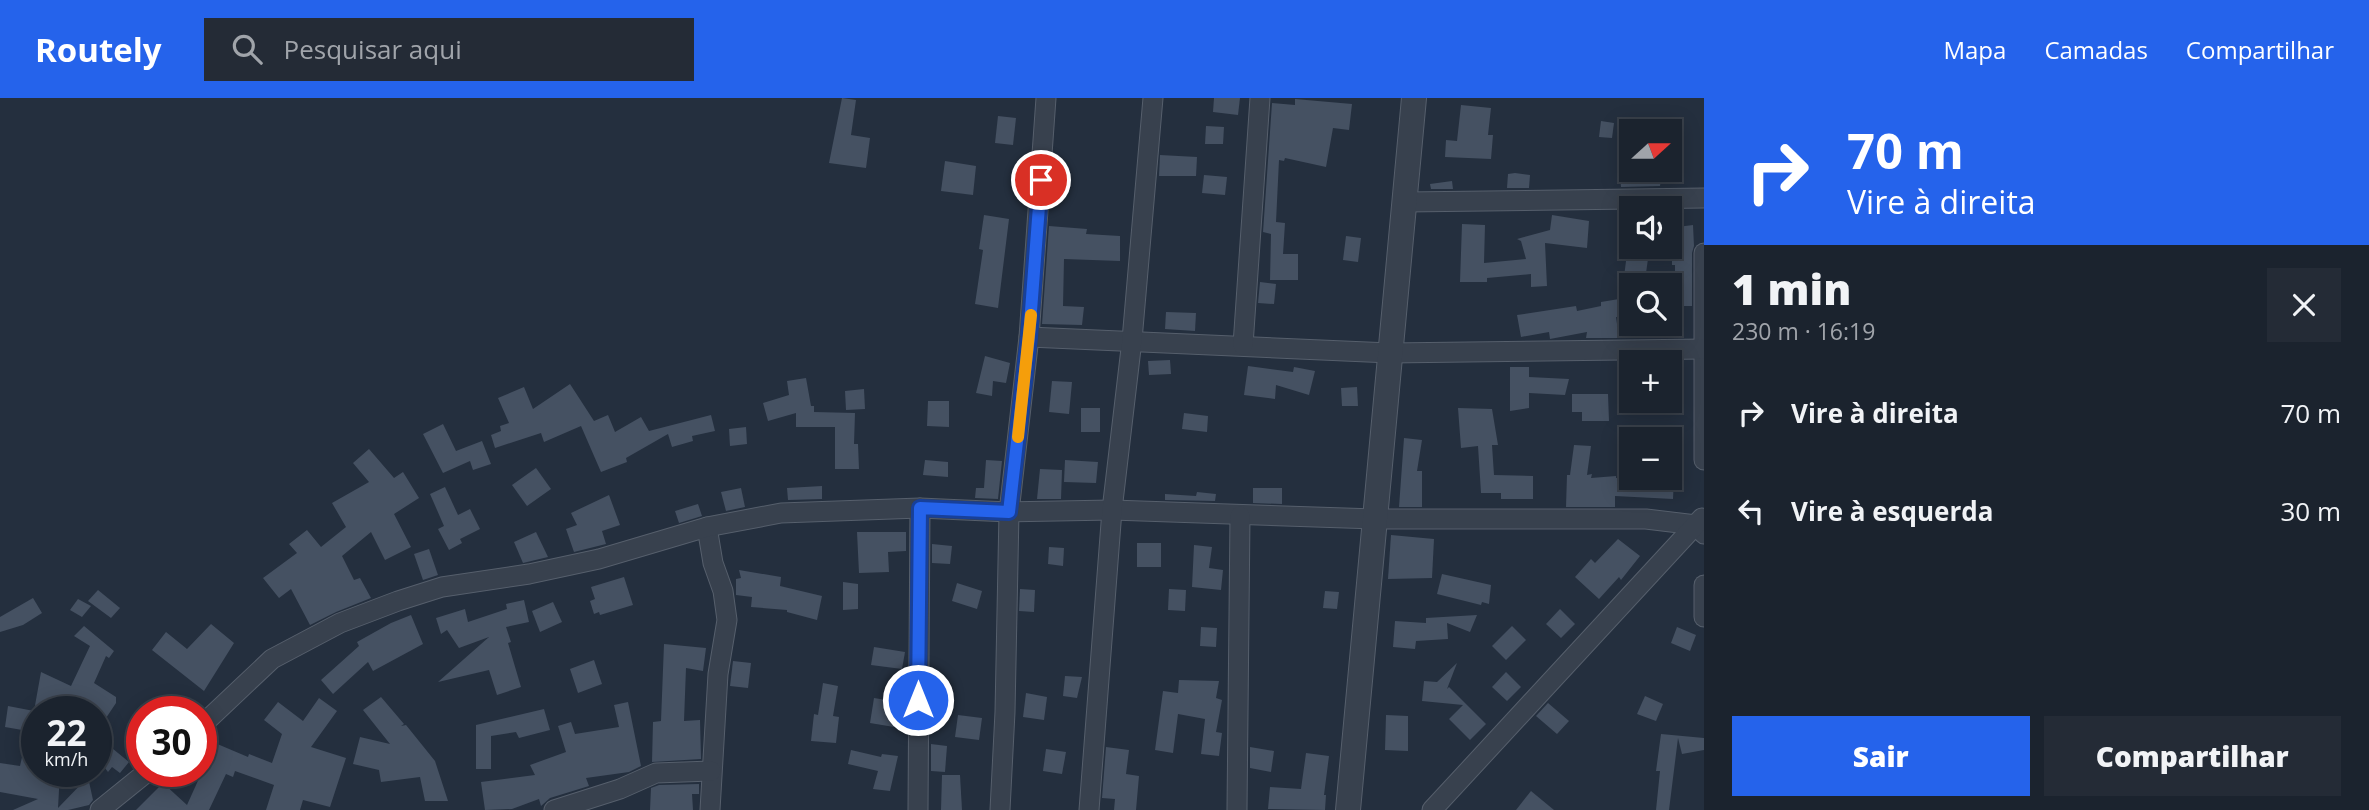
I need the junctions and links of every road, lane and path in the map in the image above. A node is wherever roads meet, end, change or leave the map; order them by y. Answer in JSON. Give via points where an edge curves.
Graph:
{"nodes":[{"id":1,"x":1046,"y":98,"type":"edge"},
{"id":2,"x":1153,"y":98,"type":"edge"},
{"id":3,"x":1260,"y":98,"type":"edge"},
{"id":4,"x":1415,"y":98,"type":"edge"},
{"id":5,"x":1704,"y":198,"type":"edge"},
{"id":6,"x":1406,"y":202,"type":"junction"},
{"id":7,"x":1704,"y":253,"type":"edge"},
{"id":8,"x":1029,"y":337,"type":"junction"},
{"id":9,"x":1132,"y":340,"type":"junction"},
{"id":10,"x":1243,"y":345,"type":"junction"},
{"id":11,"x":1703,"y":349,"type":"edge"},
{"id":12,"x":1390,"y":353,"type":"junction"},
{"id":13,"x":1704,"y":460,"type":"edge"},
{"id":14,"x":920,"y":508,"type":"junction"},
{"id":15,"x":1112,"y":510,"type":"junction"},
{"id":16,"x":1009,"y":512,"type":"junction"},
{"id":17,"x":1240,"y":516,"type":"junction"},
{"id":18,"x":1375,"y":519,"type":"junction"},
{"id":19,"x":1701,"y":524,"type":"edge"},
{"id":20,"x":707,"y":527,"type":"junction"},
{"id":21,"x":1704,"y":585,"type":"edge"},
{"id":22,"x":1704,"y":617,"type":"edge"},
{"id":23,"x":217,"y":711,"type":"edge"},
{"id":24,"x":711,"y":771,"type":"junction"},
{"id":25,"x":128,"y":787,"type":"edge"},
{"id":26,"x":100,"y":810,"type":"edge"},
{"id":27,"x":554,"y":810,"type":"edge"},
{"id":28,"x":710,"y":810,"type":"edge"},
{"id":29,"x":918,"y":810,"type":"edge"},
{"id":30,"x":1000,"y":810,"type":"edge"},
{"id":31,"x":1089,"y":810,"type":"edge"},
{"id":32,"x":1237,"y":810,"type":"edge"},
{"id":33,"x":1348,"y":810,"type":"edge"},
{"id":34,"x":1432,"y":810,"type":"edge"}],
"edges":[{"from":1,"to":8,"type":"street"},
{"from":2,"to":9,"type":"street"},
{"from":3,"to":10,"type":"street"},
{"from":4,"to":6,"type":"street"},
{"from":5,"to":6,"type":"street"},
{"from":6,"to":12,"type":"street"},
{"from":7,"to":11,"type":"street"},
{"from":8,"to":9,"type":"street"},
{"from":8,"to":16,"type":"street"},
{"from":9,"to":10,"type":"street"},
{"from":9,"to":15,"type":"street"},
{"from":10,"to":12,"type":"street"},
{"from":11,"to":12,"type":"street"},
{"from":11,"to":13,"type":"street"},
{"from":12,"to":18,"type":"street"},
{"from":14,"to":16,"type":"street"},
{"from":14,"to":20,"type":"street","via":[[781,513]]},
{"from":14,"to":29,"type":"street"},
{"from":15,"to":16,"type":"street"},
{"from":15,"to":17,"type":"street"},
{"from":15,"to":31,"type":"street"},
{"from":16,"to":30,"type":"street"},
{"from":17,"to":18,"type":"street"},
{"from":17,"to":32,"type":"street"},
{"from":18,"to":19,"type":"street","via":[[1646,519]]},
{"from":18,"to":33,"type":"street"},
{"from":19,"to":34,"type":"street"},
{"from":20,"to":23,"type":"street","via":[[599,559],[442,587],[340,623],[272,659]]},
{"from":20,"to":24,"type":"street","via":[[727,620]]},
{"from":21,"to":22,"type":"street"},
{"from":24,"to":27,"type":"street","via":[[656,773]]},
{"from":24,"to":28,"type":"street"},
{"from":25,"to":26,"type":"street"}]}
